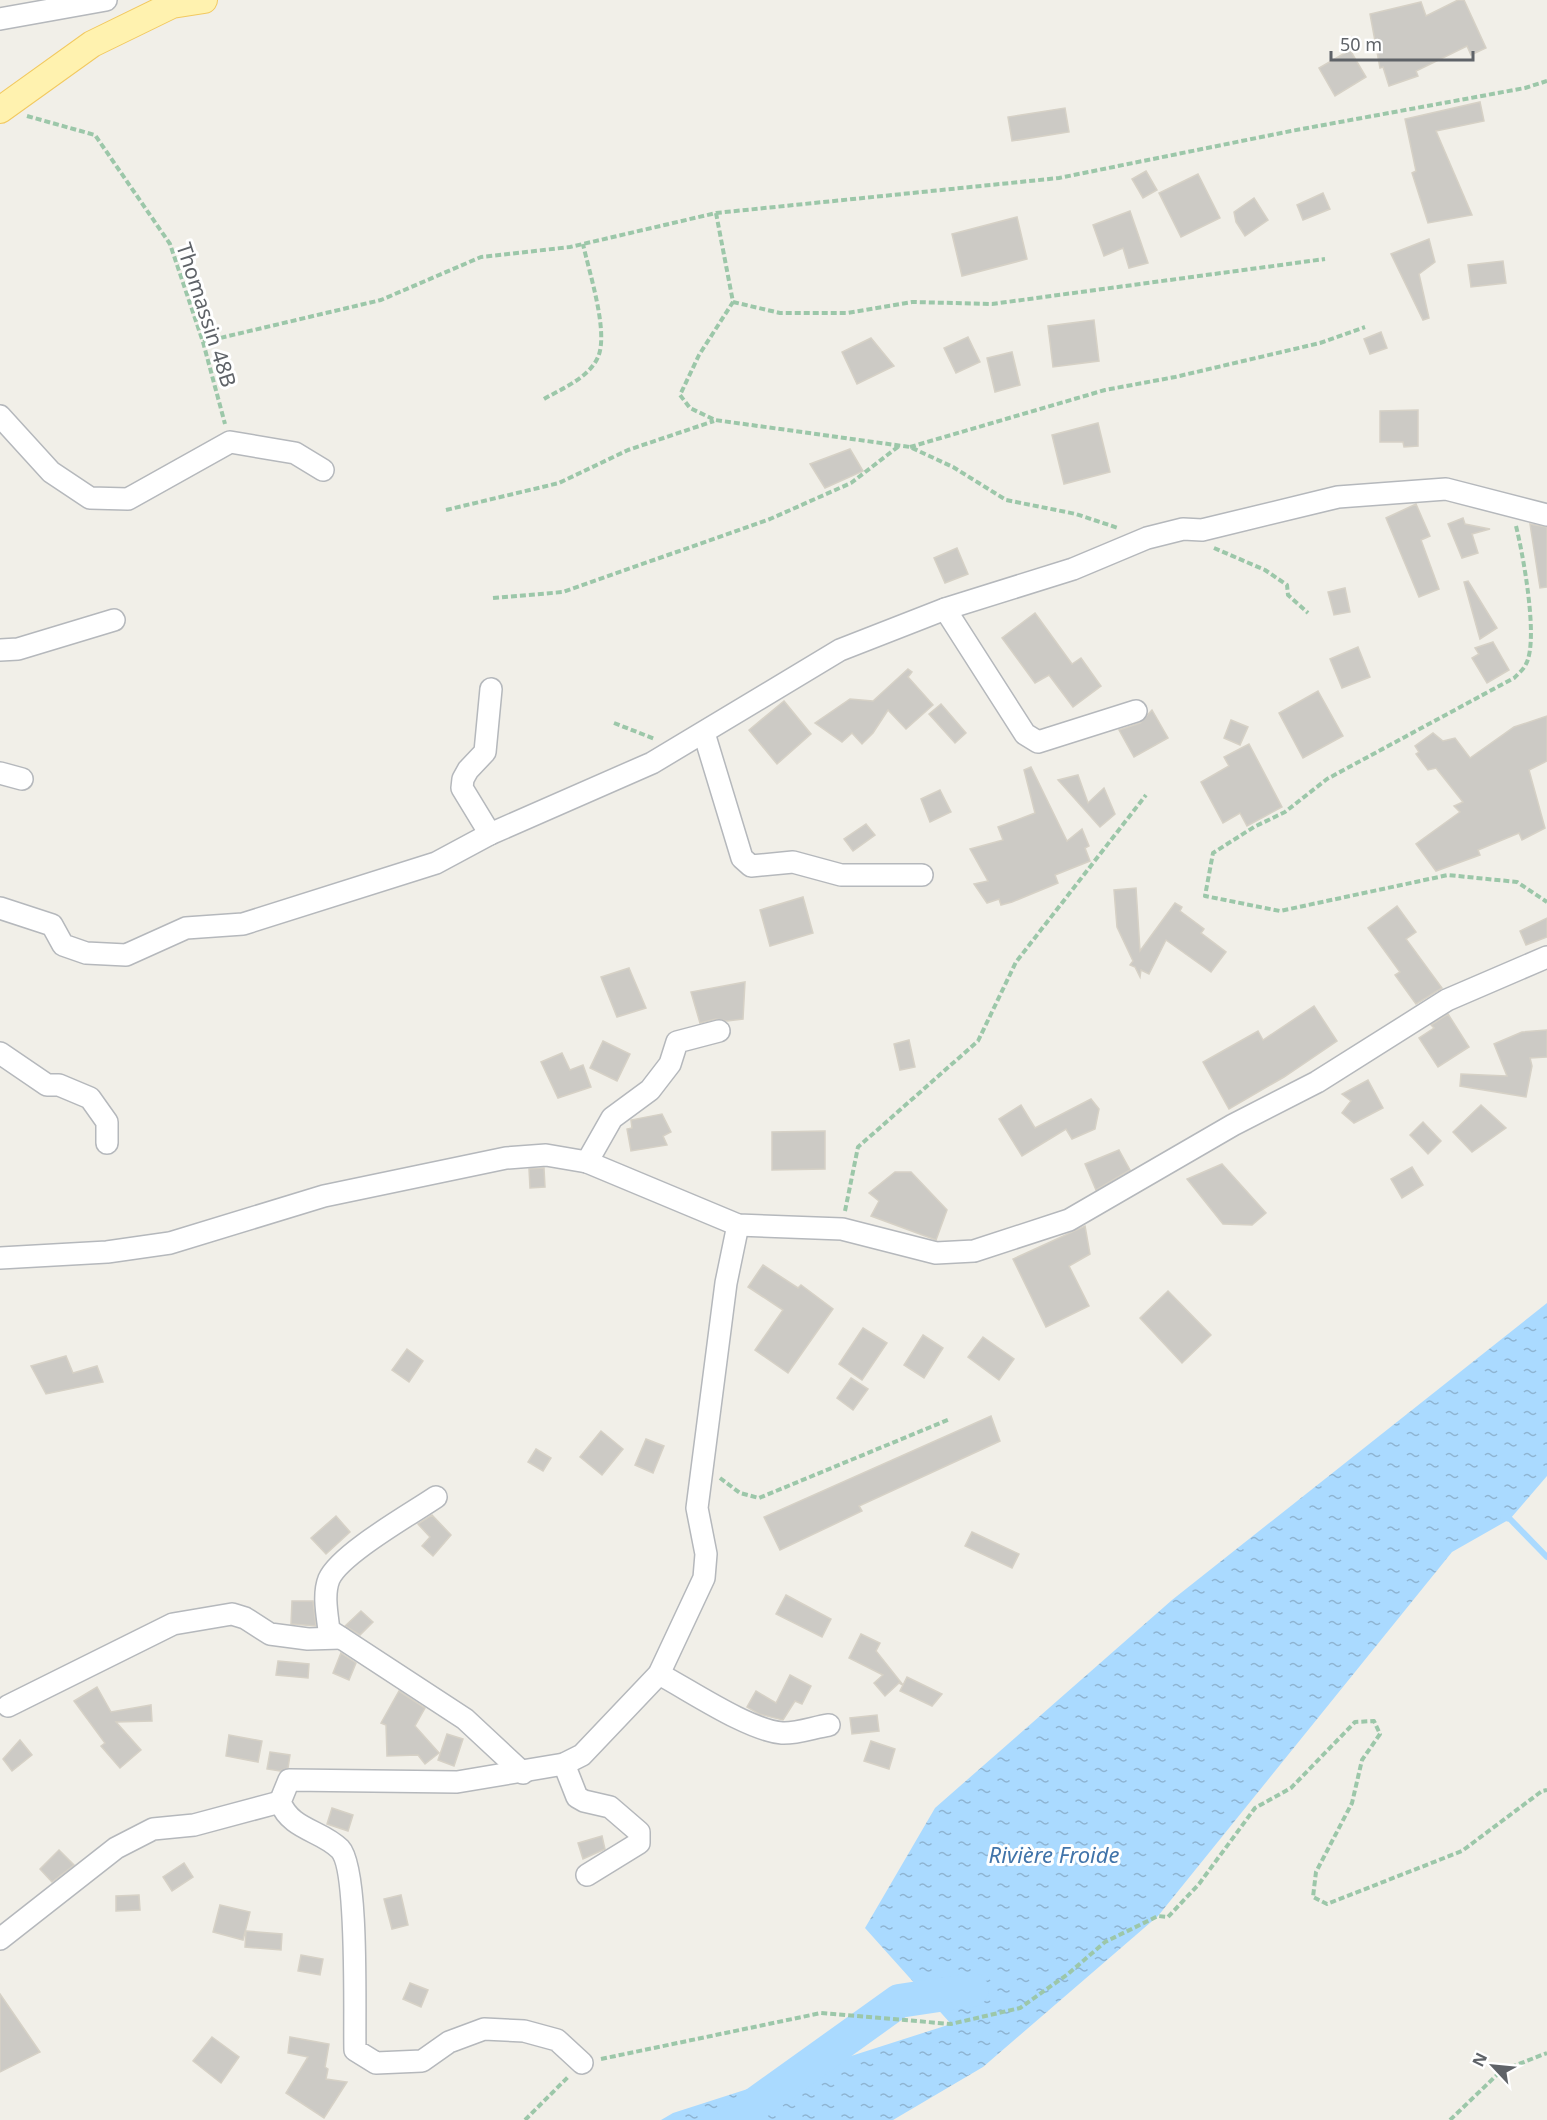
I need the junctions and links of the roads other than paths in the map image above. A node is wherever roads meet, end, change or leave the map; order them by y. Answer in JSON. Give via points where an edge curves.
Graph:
{"nodes":[{"id":1,"x":106,"y":0,"type":"edge"},
{"id":2,"x":204,"y":0,"type":"edge"},
{"id":3,"x":164,"y":2,"type":"edge"},
{"id":4,"x":0,"y":19,"type":"edge"},
{"id":5,"x":11,"y":113,"type":"edge"},
{"id":6,"x":0,"y":417,"type":"edge"},
{"id":7,"x":323,"y":470,"type":"dead end"},
{"id":8,"x":1547,"y":514,"type":"edge"},
{"id":9,"x":945,"y":609,"type":"junction"},
{"id":10,"x":114,"y":620,"type":"dead end"},
{"id":11,"x":0,"y":650,"type":"edge"},
{"id":12,"x":490,"y":689,"type":"dead end"},
{"id":13,"x":1136,"y":711,"type":"dead end"},
{"id":14,"x":704,"y":733,"type":"junction"},
{"id":15,"x":0,"y":773,"type":"edge"},
{"id":16,"x":22,"y":779,"type":"dead end"},
{"id":17,"x":490,"y":834,"type":"junction"},
{"id":18,"x":922,"y":875,"type":"dead end"},
{"id":19,"x":0,"y":908,"type":"edge"},
{"id":20,"x":1547,"y":957,"type":"edge"},
{"id":21,"x":720,"y":1031,"type":"dead end"},
{"id":22,"x":0,"y":1053,"type":"edge"},
{"id":23,"x":107,"y":1143,"type":"dead end"},
{"id":24,"x":587,"y":1162,"type":"junction"},
{"id":25,"x":738,"y":1225,"type":"junction"},
{"id":26,"x":0,"y":1258,"type":"edge"},
{"id":27,"x":436,"y":1497,"type":"dead end"},
{"id":28,"x":341,"y":1638,"type":"junction"},
{"id":29,"x":659,"y":1674,"type":"junction"},
{"id":30,"x":8,"y":1706,"type":"dead end"},
{"id":31,"x":829,"y":1725,"type":"dead end"},
{"id":32,"x":564,"y":1764,"type":"junction"},
{"id":33,"x":523,"y":1773,"type":"junction"},
{"id":34,"x":280,"y":1802,"type":"junction"},
{"id":35,"x":587,"y":1875,"type":"dead end"},
{"id":36,"x":0,"y":1940,"type":"edge"},
{"id":37,"x":582,"y":2063,"type":"road end"}],
"edges":[{"from":1,"to":4,"type":"street"},
{"from":2,"to":3,"type":"main road"},
{"from":3,"to":5,"type":"main road","via":[[92,44]]},
{"from":6,"to":7,"type":"street","via":[[51,472],[90,498],[128,500],[230,442],[295,453]]},
{"from":8,"to":9,"type":"street","via":[[1446,489],[1338,497],[1202,530],[1183,529],[1147,538],[1073,569]]},
{"from":9,"to":13,"type":"street","via":[[1025,734],[1038,742]]},
{"from":9,"to":14,"type":"street","via":[[840,650]]},
{"from":10,"to":11,"type":"street","via":[[18,649]]},
{"from":12,"to":17,"type":"street","via":[[485,752],[468,770],[462,788]]},
{"from":14,"to":17,"type":"street","via":[[652,763]]},
{"from":14,"to":18,"type":"street","via":[[746,863],[752,866],[793,862],[841,875]]},
{"from":15,"to":16,"type":"street"},
{"from":17,"to":19,"type":"street","via":[[436,863],[243,924],[186,928],[126,955],[87,953],[63,945],[52,925]]},
{"from":20,"to":25,"type":"street","via":[[1447,999],[1317,1082],[1233,1125],[1069,1220],[974,1251],[936,1253],[842,1229]]},
{"from":21,"to":24,"type":"street","via":[[677,1042],[670,1064],[650,1090],[612,1118]]},
{"from":22,"to":23,"type":"street","via":[[47,1085],[59,1085],[90,1098],[107,1122]]},
{"from":24,"to":25,"type":"street"},
{"from":24,"to":26,"type":"street","via":[[546,1155],[506,1158],[324,1196],[170,1243],[107,1252]]},
{"from":25,"to":29,"type":"street","via":[[726,1283],[697,1508],[706,1554],[704,1578]]},
{"from":27,"to":28,"type":"street","via":[[342,1562],[329,1580],[329,1630]]},
{"from":28,"to":30,"type":"street","via":[[270,1634],[232,1614],[173,1624]]},
{"from":28,"to":33,"type":"street","via":[[465,1719]]},
{"from":29,"to":31,"type":"street","via":[[769,1730],[783,1733]]},
{"from":29,"to":32,"type":"street","via":[[582,1755]]},
{"from":32,"to":33,"type":"street"},
{"from":32,"to":35,"type":"street","via":[[577,1797],[610,1807],[639,1832],[639,1843]]},
{"from":33,"to":34,"type":"street","via":[[457,1782],[289,1780]]},
{"from":34,"to":36,"type":"street","via":[[194,1825],[153,1829],[116,1848]]},
{"from":34,"to":37,"type":"street","via":[[285,1815],[340,1849],[347,1862],[355,2050],[376,2063],[422,2061],[449,2042],[484,2029],[514,2030],[557,2040]]}]}
